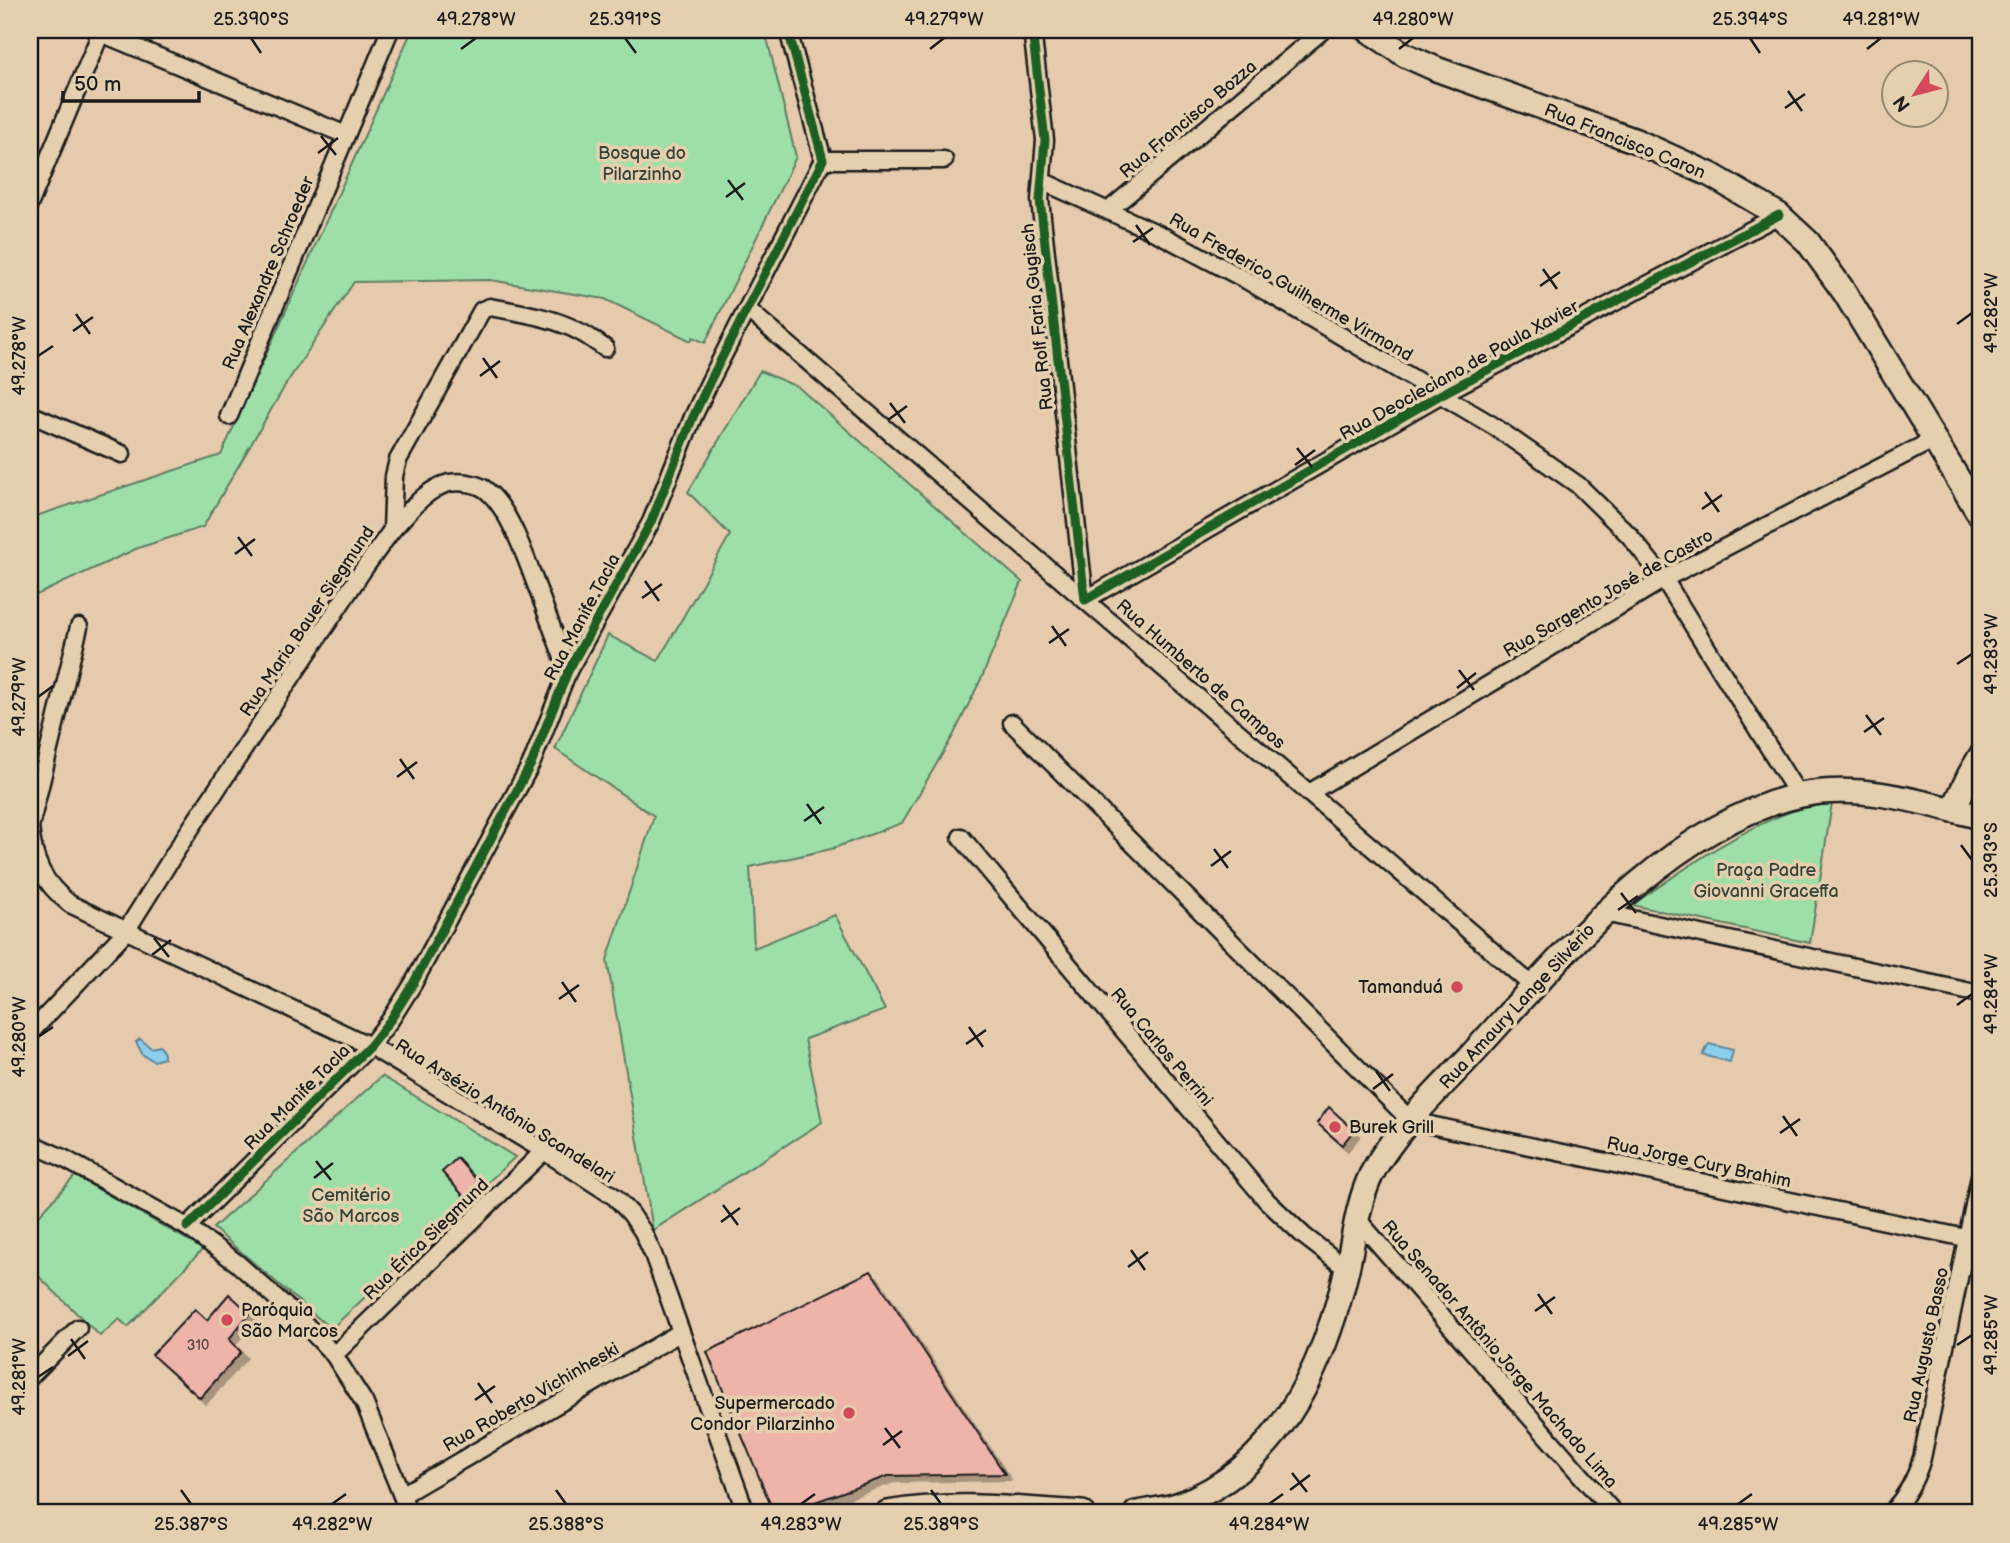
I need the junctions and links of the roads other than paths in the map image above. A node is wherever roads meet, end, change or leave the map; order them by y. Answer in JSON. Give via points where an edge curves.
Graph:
{"nodes":[{"id":1,"x":390,"y":30,"type":"edge"},
{"id":2,"x":788,"y":30,"type":"edge"},
{"id":3,"x":1032,"y":30,"type":"edge"},
{"id":4,"x":1323,"y":30,"type":"edge"},
{"id":5,"x":1368,"y":30,"type":"edge"},
{"id":6,"x":99,"y":31,"type":"edge"},
{"id":7,"x":346,"y":135,"type":"junction"},
{"id":8,"x":823,"y":160,"type":"junction"},
{"id":9,"x":944,"y":160,"type":"dead end"},
{"id":10,"x":1042,"y":181,"type":"junction"},
{"id":11,"x":30,"y":203,"type":"edge"},
{"id":12,"x":1109,"y":210,"type":"junction"},
{"id":13,"x":1779,"y":215,"type":"junction"},
{"id":14,"x":747,"y":309,"type":"junction"},
{"id":15,"x":605,"y":348,"type":"dead end"},
{"id":16,"x":1440,"y":395,"type":"junction"},
{"id":17,"x":30,"y":414,"type":"edge"},
{"id":18,"x":229,"y":416,"type":"dead end"},
{"id":19,"x":1935,"y":439,"type":"junction"},
{"id":20,"x":122,"y":454,"type":"dead end"},
{"id":21,"x":1980,"y":515,"type":"edge"},
{"id":22,"x":392,"y":530,"type":"junction"},
{"id":23,"x":1664,"y":579,"type":"junction"},
{"id":24,"x":1085,"y":600,"type":"junction"},
{"id":25,"x":79,"y":626,"type":"dead end"},
{"id":26,"x":568,"y":671,"type":"junction"},
{"id":27,"x":1012,"y":723,"type":"dead end"},
{"id":28,"x":1980,"y":757,"type":"edge"},
{"id":29,"x":1309,"y":793,"type":"junction"},
{"id":30,"x":1798,"y":796,"type":"junction"},
{"id":31,"x":1953,"y":810,"type":"junction"},
{"id":32,"x":1980,"y":817,"type":"edge"},
{"id":33,"x":961,"y":837,"type":"dead end"},
{"id":34,"x":1604,"y":913,"type":"junction"},
{"id":35,"x":126,"y":931,"type":"junction"},
{"id":36,"x":1534,"y":986,"type":"junction"},
{"id":37,"x":1980,"y":994,"type":"edge"},
{"id":38,"x":30,"y":1033,"type":"edge"},
{"id":39,"x":370,"y":1046,"type":"junction"},
{"id":40,"x":1411,"y":1121,"type":"junction"},
{"id":41,"x":30,"y":1143,"type":"edge"},
{"id":42,"x":544,"y":1151,"type":"junction"},
{"id":43,"x":1980,"y":1176,"type":"edge"},
{"id":44,"x":1357,"y":1219,"type":"junction"},
{"id":45,"x":187,"y":1227,"type":"junction"},
{"id":46,"x":1974,"y":1239,"type":"edge"},
{"id":47,"x":1347,"y":1269,"type":"junction"},
{"id":48,"x":78,"y":1328,"type":"dead end"},
{"id":49,"x":681,"y":1332,"type":"junction"},
{"id":50,"x":334,"y":1355,"type":"junction"},
{"id":51,"x":30,"y":1377,"type":"edge"},
{"id":52,"x":402,"y":1495,"type":"junction"},
{"id":53,"x":1183,"y":1509,"type":"edge"},
{"id":54,"x":409,"y":1513,"type":"edge"},
{"id":55,"x":746,"y":1513,"type":"edge"},
{"id":56,"x":887,"y":1513,"type":"edge"},
{"id":57,"x":1082,"y":1513,"type":"edge"},
{"id":58,"x":1136,"y":1513,"type":"edge"},
{"id":59,"x":1614,"y":1513,"type":"edge"},
{"id":60,"x":1891,"y":1513,"type":"edge"}],
"edges":[{"from":1,"to":7,"type":"street","name":"Rua Alexandre Schroeder"},
{"from":2,"to":8,"type":"street"},
{"from":3,"to":10,"type":"street","name":"Rua Rolf Faria Gugisch","via":[[1045,140]]},
{"from":4,"to":12,"type":"street","name":"Rua Francisco Bozza"},
{"from":5,"to":13,"type":"main road","name":"Rua Francisco Caron","via":[[1436,69],[1670,156]]},
{"from":6,"to":7,"type":"street"},
{"from":6,"to":11,"type":"street"},
{"from":7,"to":18,"type":"street","name":"Rua Alexandre Schroeder"},
{"from":8,"to":9,"type":"street"},
{"from":8,"to":14,"type":"street","name":"Rua Manife Tacla"},
{"from":10,"to":12,"type":"street","name":"Rua Frederico Guilherme Virmond"},
{"from":10,"to":24,"type":"street","name":"Rua Rolf Faria Gugisch","via":[[1040,200]]},
{"from":12,"to":16,"type":"street","name":"Rua Frederico Guilherme Virmond","via":[[1248,281]]},
{"from":13,"to":16,"type":"street","name":"Rua Deocleciano de Paula Xavier"},
{"from":13,"to":19,"type":"main road","name":"Rua Francisco Caron","via":[[1824,262]]},
{"from":14,"to":24,"type":"street","name":"Rua Humberto de Campos"},
{"from":14,"to":26,"type":"street","name":"Rua Manife Tacla","via":[[692,417],[651,522]]},
{"from":15,"to":22,"type":"street","name":"Rua Maria Bauer Siegmund","via":[[553,321],[490,307],[482,310],[398,460]]},
{"from":16,"to":23,"type":"street","name":"Rua Frederico Guilherme Virmond","via":[[1578,485],[1629,535]]},
{"from":16,"to":24,"type":"street","name":"Rua Deocleciano de Paula Xavier"},
{"from":17,"to":20,"type":"street"},
{"from":19,"to":21,"type":"main road","name":"Rua Francisco Caron"},
{"from":19,"to":23,"type":"street","name":"Rua Sargento José de Castro"},
{"from":22,"to":26,"type":"street","via":[[421,499],[450,483],[485,489],[513,528]]},
{"from":22,"to":35,"type":"street","name":"Rua Maria Bauer Siegmund"},
{"from":23,"to":29,"type":"street","name":"Rua Sargento José de Castro"},
{"from":23,"to":30,"type":"street","name":"Rua Frederico Guilherme Virmond"},
{"from":24,"to":29,"type":"street","name":"Rua Humberto de Campos"},
{"from":25,"to":35,"type":"street","name":"Rua Arsézio Antônio Scandelari","via":[[33,810],[32,845],[46,880],[58,894]]},
{"from":26,"to":39,"type":"street","name":"Rua Manife Tacla","via":[[532,762],[413,984]]},
{"from":27,"to":40,"type":"street"},
{"from":28,"to":31,"type":"main road"},
{"from":29,"to":36,"type":"street","name":"Rua Humberto de Campos"},
{"from":30,"to":31,"type":"main road","name":"Rua Amaury Lange Silvério","via":[[1847,791]]},
{"from":30,"to":34,"type":"main road","name":"Rua Amaury Lange Silvério","via":[[1744,814],[1710,832]]},
{"from":31,"to":32,"type":"main road","name":"Rua Amaury Lange Silvério"},
{"from":33,"to":47,"type":"street","name":"Rua Carlos Perrini","via":[[1268,1201]]},
{"from":34,"to":36,"type":"main road","name":"Rua Amaury Lange Silvério"},
{"from":34,"to":37,"type":"street"},
{"from":35,"to":38,"type":"street","name":"Rua Maria Bauer Siegmund"},
{"from":35,"to":39,"type":"street","name":"Rua Arsézio Antônio Scandelari"},
{"from":36,"to":40,"type":"main road","name":"Rua Amaury Lange Silvério"},
{"from":39,"to":42,"type":"street","name":"Rua Arsézio Antônio Scandelari"},
{"from":39,"to":45,"type":"street","name":"Rua Manife Tacla"},
{"from":40,"to":44,"type":"main road","name":"Rua Amaury Lange Silvério","via":[[1372,1174]]},
{"from":40,"to":46,"type":"street","name":"Rua Jorge Cury Brahim"},
{"from":41,"to":45,"type":"street"},
{"from":42,"to":49,"type":"street","name":"Rua Arsézio Antônio Scandelari","via":[[615,1197],[631,1214],[653,1254]]},
{"from":42,"to":50,"type":"street","name":"Rua Érica Siegmund"},
{"from":43,"to":46,"type":"street","name":"Rua Augusto Basso"},
{"from":44,"to":47,"type":"main road","name":"Rua Amaury Lange Silvério"},
{"from":44,"to":59,"type":"street","name":"Rua Senador Antônio Jorge Machado Lima"},
{"from":45,"to":50,"type":"street","via":[[261,1283]]},
{"from":46,"to":60,"type":"street","name":"Rua Augusto Basso","via":[[1923,1458],[1912,1485]]},
{"from":47,"to":53,"type":"main road","name":"Rua Amaury Lange Silvério","via":[[1321,1353],[1283,1424],[1252,1460]]},
{"from":48,"to":51,"type":"street"},
{"from":49,"to":52,"type":"street","name":"Rua Roberto Vichinheski"},
{"from":49,"to":55,"type":"street","name":"Rua Arsézio Antônio Scandelari"},
{"from":50,"to":52,"type":"street","via":[[364,1402]]},
{"from":52,"to":54,"type":"street"},
{"from":53,"to":58,"type":"main road","name":"Rua Amaury Lange Silvério"},
{"from":56,"to":57,"type":"main road","via":[[981,1506]]}]}
